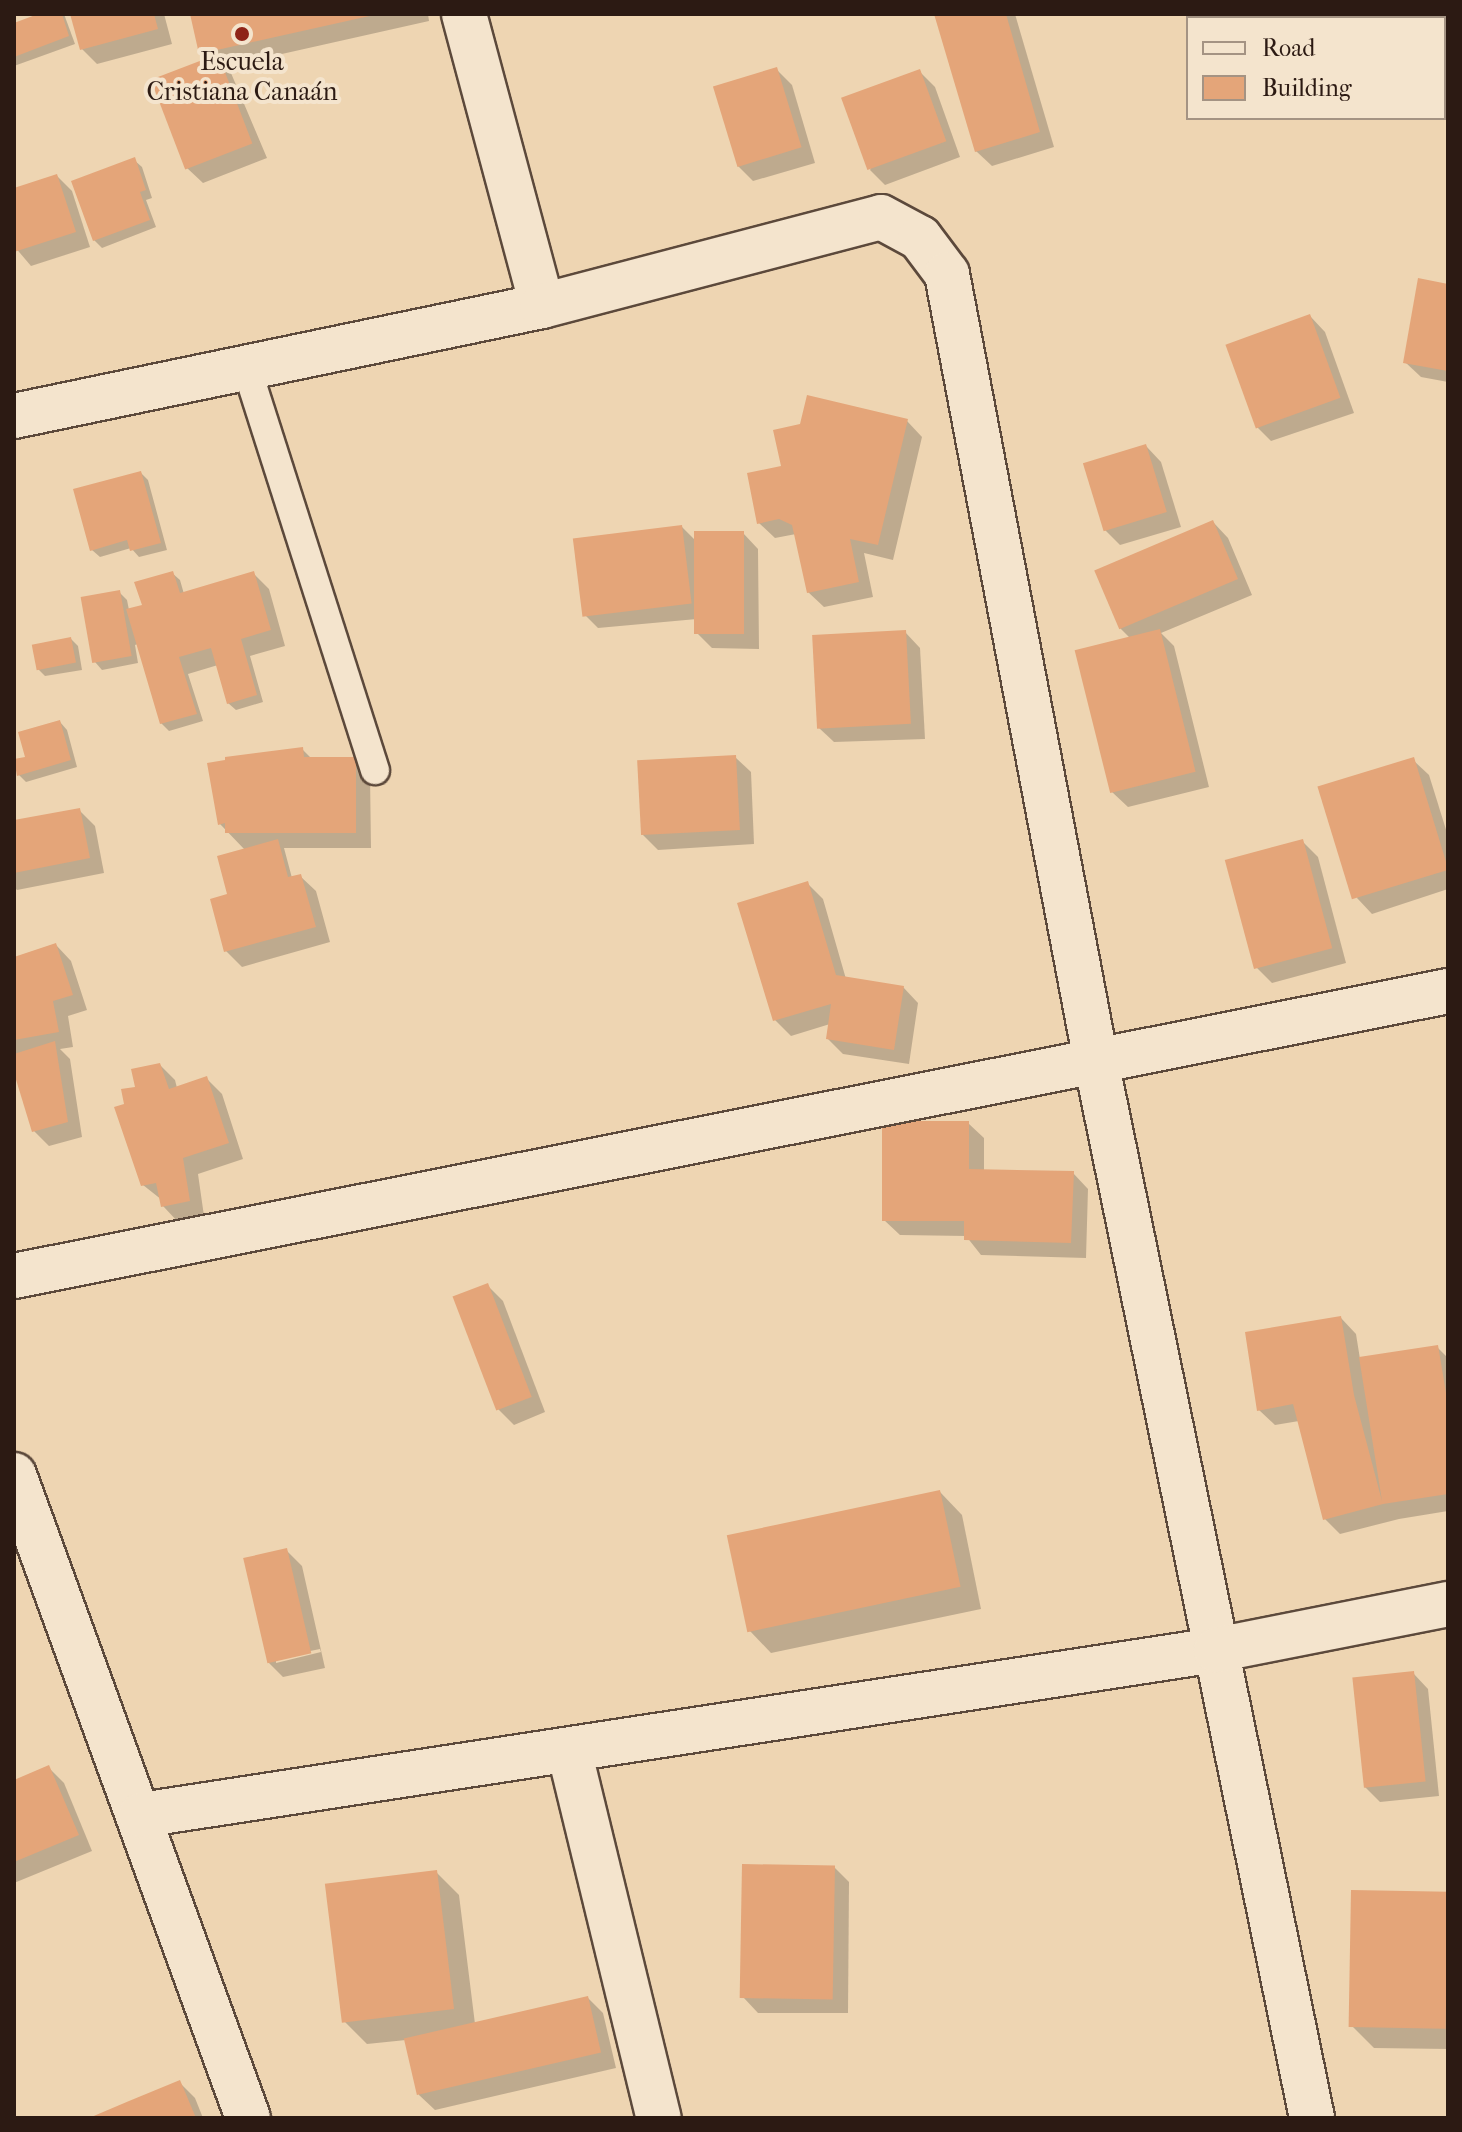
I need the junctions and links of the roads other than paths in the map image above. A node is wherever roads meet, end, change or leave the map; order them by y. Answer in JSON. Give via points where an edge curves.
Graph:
{"nodes":[{"id":1,"x":464,"y":14,"type":"edge"},
{"id":2,"x":542,"y":306,"type":"junction"},
{"id":3,"x":247,"y":369,"type":"junction"},
{"id":4,"x":14,"y":416,"type":"edge"},
{"id":5,"x":375,"y":770,"type":"dead end"},
{"id":6,"x":1448,"y":991,"type":"edge"},
{"id":7,"x":1096,"y":1061,"type":"junction"},
{"id":8,"x":14,"y":1276,"type":"edge"},
{"id":9,"x":14,"y":1475,"type":"edge"},
{"id":10,"x":1448,"y":1604,"type":"edge"},
{"id":11,"x":1216,"y":1650,"type":"junction"},
{"id":12,"x":569,"y":1750,"type":"junction"},
{"id":13,"x":141,"y":1815,"type":"junction"},
{"id":14,"x":248,"y":2118,"type":"edge"},
{"id":15,"x":659,"y":2118,"type":"edge"},
{"id":16,"x":1312,"y":2118,"type":"edge"}],
"edges":[{"from":1,"to":2,"type":"street"},
{"from":2,"to":3,"type":"street"},
{"from":2,"to":7,"type":"street","via":[[881,217],[920,238],[947,274]]},
{"from":3,"to":4,"type":"street"},
{"from":3,"to":5,"type":"lane"},
{"from":6,"to":7,"type":"street"},
{"from":7,"to":8,"type":"street"},
{"from":7,"to":11,"type":"street"},
{"from":9,"to":13,"type":"street"},
{"from":10,"to":11,"type":"street"},
{"from":11,"to":12,"type":"street"},
{"from":11,"to":16,"type":"street"},
{"from":12,"to":13,"type":"street"},
{"from":12,"to":15,"type":"street"},
{"from":13,"to":14,"type":"street"}]}
